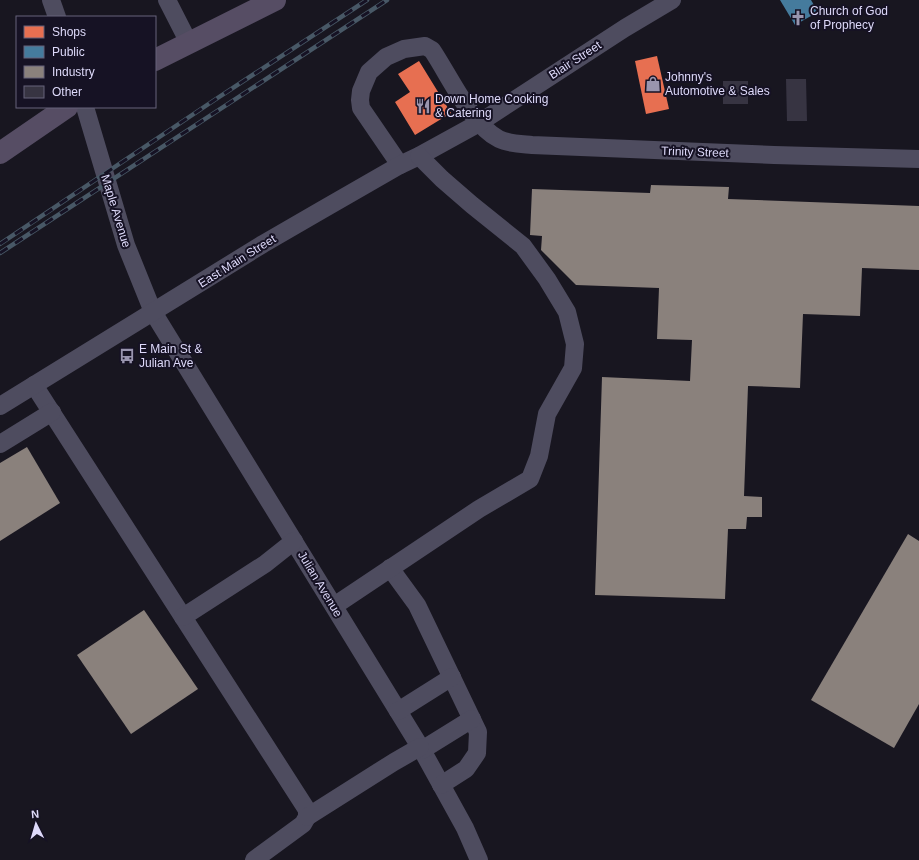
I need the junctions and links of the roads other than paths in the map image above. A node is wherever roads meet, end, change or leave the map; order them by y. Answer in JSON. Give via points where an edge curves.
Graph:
{"nodes":[{"id":1,"x":51,"y":0,"type":"edge"},
{"id":2,"x":167,"y":0,"type":"edge"},
{"id":3,"x":672,"y":0,"type":"edge"},
{"id":4,"x":271,"y":1,"type":"edge"},
{"id":5,"x":57,"y":16,"type":"edge"},
{"id":6,"x":190,"y":43,"type":"junction"},
{"id":7,"x":156,"y":60,"type":"edge"},
{"id":8,"x":66,"y":108,"type":"edge"},
{"id":9,"x":85,"y":108,"type":"edge"},
{"id":10,"x":479,"y":123,"type":"junction"},
{"id":11,"x":0,"y":153,"type":"edge"},
{"id":12,"x":419,"y":156,"type":"junction"},
{"id":13,"x":919,"y":159,"type":"edge"},
{"id":14,"x":400,"y":165,"type":"junction"},
{"id":15,"x":154,"y":312,"type":"junction"},
{"id":16,"x":34,"y":385,"type":"junction"},
{"id":17,"x":0,"y":406,"type":"edge"},
{"id":18,"x":52,"y":412,"type":"junction"},
{"id":19,"x":0,"y":444,"type":"edge"},
{"id":20,"x":294,"y":541,"type":"junction"},
{"id":21,"x":390,"y":568,"type":"junction"},
{"id":22,"x":334,"y":606,"type":"junction"},
{"id":23,"x":183,"y":617,"type":"junction"},
{"id":24,"x":452,"y":677,"type":"junction"},
{"id":25,"x":398,"y":710,"type":"junction"},
{"id":26,"x":472,"y":719,"type":"junction"},
{"id":27,"x":421,"y":749,"type":"junction"},
{"id":28,"x":441,"y":785,"type":"junction"},
{"id":29,"x":307,"y":817,"type":"junction"},
{"id":30,"x":254,"y":860,"type":"edge"},
{"id":31,"x":479,"y":860,"type":"edge"}],
"edges":[{"from":1,"to":5,"type":"street"},
{"from":2,"to":6,"type":"street"},
{"from":3,"to":10,"type":"street","name":"Blair Street"},
{"from":4,"to":6,"type":"main road"},
{"from":6,"to":7,"type":"main road"},
{"from":8,"to":11,"type":"main road"},
{"from":9,"to":15,"type":"street","name":"Maple Avenue","via":[[126,245]]},
{"from":10,"to":12,"type":"street","name":"East Main Street"},
{"from":10,"to":13,"type":"street","name":"Trinity Street","via":[[498,138],[511,143],[532,145],[774,156]]},
{"from":10,"to":14,"type":"street","via":[[432,50],[425,46],[404,49],[386,57],[369,72],[361,91],[360,108]]},
{"from":12,"to":14,"type":"street","name":"East Main Street"},
{"from":12,"to":21,"type":"street","via":[[527,251],[567,312],[575,344],[574,368],[548,414],[539,456],[530,479],[479,509]]},
{"from":14,"to":15,"type":"street","name":"East Main Street","via":[[263,244]]},
{"from":15,"to":16,"type":"street","name":"East Main Street"},
{"from":15,"to":20,"type":"street","name":"Julian Avenue"},
{"from":16,"to":17,"type":"street","name":"East Main Street"},
{"from":16,"to":18,"type":"street"},
{"from":18,"to":19,"type":"street"},
{"from":18,"to":23,"type":"street"},
{"from":20,"to":22,"type":"street","name":"Julian Avenue"},
{"from":20,"to":23,"type":"street","via":[[265,564]]},
{"from":21,"to":22,"type":"street"},
{"from":21,"to":24,"type":"street","via":[[417,605]]},
{"from":22,"to":25,"type":"street","name":"Julian Avenue"},
{"from":23,"to":29,"type":"street","via":[[307,810]]},
{"from":24,"to":25,"type":"street"},
{"from":24,"to":26,"type":"street"},
{"from":25,"to":27,"type":"street","name":"Julian Avenue"},
{"from":26,"to":27,"type":"street"},
{"from":26,"to":28,"type":"street","via":[[478,732],[476,753],[466,769]]},
{"from":27,"to":28,"type":"street","name":"Julian Avenue"},
{"from":27,"to":29,"type":"street","via":[[394,762]]},
{"from":28,"to":31,"type":"street","name":"Julian Avenue"},
{"from":29,"to":30,"type":"street","via":[[303,824]]}]}
